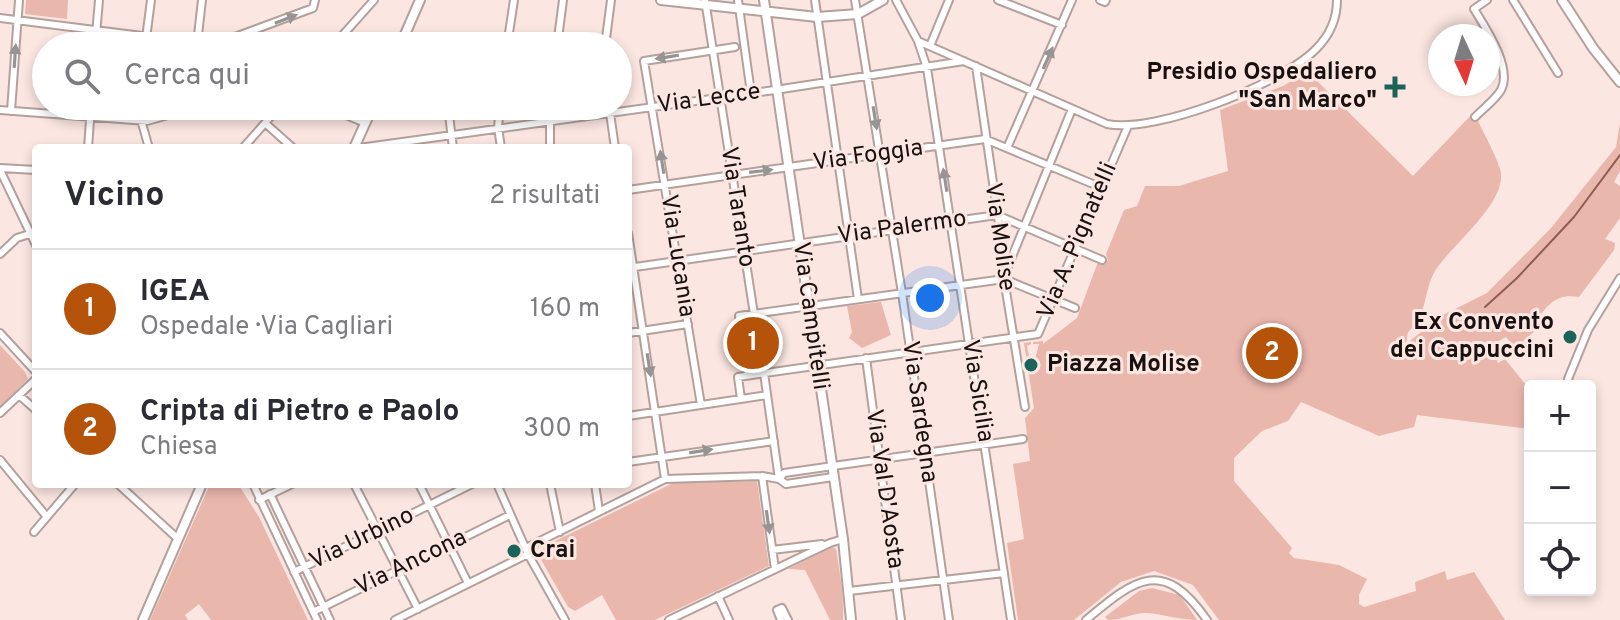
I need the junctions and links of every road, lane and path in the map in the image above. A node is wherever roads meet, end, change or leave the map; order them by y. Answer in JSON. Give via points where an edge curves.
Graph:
{"nodes":[{"id":1,"x":19,"y":0,"type":"edge"},
{"id":2,"x":99,"y":0,"type":"edge"},
{"id":3,"x":151,"y":0,"type":"edge"},
{"id":4,"x":202,"y":0,"type":"edge"},
{"id":5,"x":315,"y":0,"type":"edge"},
{"id":6,"x":374,"y":0,"type":"edge"},
{"id":7,"x":420,"y":0,"type":"edge"},
{"id":8,"x":514,"y":0,"type":"edge"},
{"id":9,"x":563,"y":0,"type":"edge"},
{"id":10,"x":611,"y":0,"type":"edge"},
{"id":11,"x":661,"y":0,"type":"edge"},
{"id":12,"x":764,"y":0,"type":"edge"},
{"id":13,"x":815,"y":0,"type":"edge"},
{"id":14,"x":855,"y":0,"type":"edge"},
{"id":15,"x":883,"y":0,"type":"edge"},
{"id":16,"x":896,"y":0,"type":"edge"},
{"id":17,"x":949,"y":0,"type":"edge"},
{"id":18,"x":998,"y":0,"type":"edge"},
{"id":19,"x":1072,"y":0,"type":"edge"},
{"id":20,"x":1100,"y":0,"type":"edge"},
{"id":21,"x":1106,"y":0,"type":"edge"},
{"id":22,"x":1337,"y":0,"type":"edge"},
{"id":23,"x":1487,"y":0,"type":"edge"},
{"id":24,"x":1513,"y":0,"type":"edge"},
{"id":25,"x":1562,"y":0,"type":"edge"},
{"id":26,"x":706,"y":2,"type":"edge"},
{"id":27,"x":739,"y":4,"type":"edge"},
{"id":28,"x":765,"y":12,"type":"junction"},
{"id":29,"x":858,"y":14,"type":"junction"},
{"id":30,"x":817,"y":17,"type":"junction"},
{"id":31,"x":0,"y":18,"type":"edge"},
{"id":32,"x":18,"y":19,"type":"junction"},
{"id":33,"x":1062,"y":25,"type":"junction"},
{"id":34,"x":97,"y":29,"type":"junction"},
{"id":35,"x":97,"y":32,"type":"edge"},
{"id":36,"x":118,"y":32,"type":"edge"},
{"id":37,"x":147,"y":32,"type":"edge"},
{"id":38,"x":198,"y":32,"type":"edge"},
{"id":39,"x":251,"y":32,"type":"edge"},
{"id":40,"x":348,"y":32,"type":"edge"},
{"id":41,"x":406,"y":32,"type":"edge"},
{"id":42,"x":509,"y":32,"type":"edge"},
{"id":43,"x":559,"y":32,"type":"edge"},
{"id":44,"x":607,"y":32,"type":"edge"},
{"id":45,"x":918,"y":41,"type":"junction"},
{"id":46,"x":930,"y":46,"type":"junction"},
{"id":47,"x":735,"y":47,"type":"dead end"},
{"id":48,"x":712,"y":50,"type":"junction"},
{"id":49,"x":964,"y":61,"type":"junction"},
{"id":50,"x":976,"y":66,"type":"junction"},
{"id":51,"x":927,"y":68,"type":"junction"},
{"id":52,"x":1558,"y":73,"type":"dead end"},
{"id":53,"x":868,"y":76,"type":"junction"},
{"id":54,"x":1620,"y":82,"type":"edge"},
{"id":55,"x":826,"y":83,"type":"junction"},
{"id":56,"x":775,"y":90,"type":"junction"},
{"id":57,"x":1033,"y":91,"type":"junction"},
{"id":58,"x":751,"y":93,"type":"junction"},
{"id":59,"x":720,"y":98,"type":"junction"},
{"id":60,"x":653,"y":107,"type":"junction"},
{"id":61,"x":632,"y":108,"type":"edge"},
{"id":62,"x":1072,"y":109,"type":"junction"},
{"id":63,"x":0,"y":110,"type":"edge"},
{"id":64,"x":11,"y":111,"type":"junction"},
{"id":65,"x":32,"y":113,"type":"edge"},
{"id":66,"x":1475,"y":117,"type":"dead end"},
{"id":67,"x":90,"y":120,"type":"edge"},
{"id":68,"x":140,"y":120,"type":"edge"},
{"id":69,"x":268,"y":120,"type":"edge"},
{"id":70,"x":358,"y":120,"type":"edge"},
{"id":71,"x":366,"y":120,"type":"edge"},
{"id":72,"x":449,"y":120,"type":"edge"},
{"id":73,"x":499,"y":120,"type":"edge"},
{"id":74,"x":554,"y":120,"type":"edge"},
{"id":75,"x":611,"y":120,"type":"edge"},
{"id":76,"x":548,"y":121,"type":"junction"},
{"id":77,"x":265,"y":123,"type":"junction"},
{"id":78,"x":365,"y":123,"type":"junction"},
{"id":79,"x":1128,"y":126,"type":"junction"},
{"id":80,"x":498,"y":127,"type":"junction"},
{"id":81,"x":451,"y":135,"type":"junction"},
{"id":82,"x":985,"y":139,"type":"junction"},
{"id":83,"x":88,"y":144,"type":"edge"},
{"id":84,"x":148,"y":144,"type":"edge"},
{"id":85,"x":247,"y":144,"type":"edge"},
{"id":86,"x":287,"y":144,"type":"edge"},
{"id":87,"x":357,"y":144,"type":"edge"},
{"id":88,"x":405,"y":144,"type":"edge"},
{"id":89,"x":452,"y":144,"type":"edge"},
{"id":90,"x":500,"y":144,"type":"edge"},
{"id":91,"x":550,"y":144,"type":"edge"},
{"id":92,"x":614,"y":144,"type":"edge"},
{"id":93,"x":940,"y":146,"type":"junction"},
{"id":94,"x":1007,"y":148,"type":"junction"},
{"id":95,"x":880,"y":155,"type":"junction"},
{"id":96,"x":838,"y":161,"type":"junction"},
{"id":97,"x":1048,"y":165,"type":"junction"},
{"id":98,"x":787,"y":167,"type":"junction"},
{"id":99,"x":32,"y":170,"type":"edge"},
{"id":100,"x":0,"y":172,"type":"edge"},
{"id":101,"x":731,"y":175,"type":"junction"},
{"id":102,"x":665,"y":185,"type":"junction"},
{"id":103,"x":1100,"y":187,"type":"junction"},
{"id":104,"x":632,"y":189,"type":"edge"},
{"id":105,"x":997,"y":215,"type":"junction"},
{"id":106,"x":951,"y":221,"type":"junction"},
{"id":107,"x":1024,"y":226,"type":"junction"},
{"id":108,"x":892,"y":229,"type":"junction"},
{"id":109,"x":32,"y":232,"type":"edge"},
{"id":110,"x":849,"y":235,"type":"junction"},
{"id":111,"x":799,"y":242,"type":"junction"},
{"id":112,"x":1075,"y":248,"type":"junction"},
{"id":113,"x":744,"y":251,"type":"junction"},
{"id":114,"x":0,"y":254,"type":"edge"},
{"id":115,"x":1102,"y":260,"type":"dead end"},
{"id":116,"x":678,"y":261,"type":"junction"},
{"id":117,"x":632,"y":268,"type":"edge"},
{"id":118,"x":632,"y":273,"type":"edge"},
{"id":119,"x":1005,"y":275,"type":"junction"},
{"id":120,"x":1620,"y":278,"type":"edge"},
{"id":121,"x":960,"y":284,"type":"junction"},
{"id":122,"x":902,"y":293,"type":"junction"},
{"id":123,"x":1052,"y":298,"type":"junction"},
{"id":124,"x":858,"y":299,"type":"junction"},
{"id":125,"x":809,"y":307,"type":"junction"},
{"id":126,"x":1075,"y":308,"type":"dead end"},
{"id":127,"x":754,"y":314,"type":"junction"},
{"id":128,"x":688,"y":324,"type":"junction"},
{"id":129,"x":643,"y":330,"type":"junction"},
{"id":130,"x":632,"y":332,"type":"edge"},
{"id":131,"x":0,"y":333,"type":"edge"},
{"id":132,"x":1014,"y":338,"type":"junction"},
{"id":133,"x":970,"y":344,"type":"junction"},
{"id":134,"x":911,"y":353,"type":"junction"},
{"id":135,"x":866,"y":358,"type":"junction"},
{"id":136,"x":818,"y":365,"type":"junction"},
{"id":137,"x":32,"y":368,"type":"edge"},
{"id":138,"x":764,"y":373,"type":"junction"},
{"id":139,"x":748,"y":375,"type":"junction"},
{"id":140,"x":1568,"y":380,"type":"edge"},
{"id":141,"x":32,"y":383,"type":"edge"},
{"id":142,"x":767,"y":395,"type":"junction"},
{"id":143,"x":20,"y":396,"type":"junction"},
{"id":144,"x":741,"y":399,"type":"junction"},
{"id":145,"x":701,"y":405,"type":"junction"},
{"id":146,"x":32,"y":406,"type":"edge"},
{"id":147,"x":1025,"y":407,"type":"dead end"},
{"id":148,"x":657,"y":412,"type":"junction"},
{"id":149,"x":0,"y":413,"type":"edge"},
{"id":150,"x":632,"y":415,"type":"edge"},
{"id":151,"x":1023,"y":439,"type":"dead end"},
{"id":152,"x":774,"y":441,"type":"junction"},
{"id":153,"x":985,"y":444,"type":"junction"},
{"id":154,"x":926,"y":453,"type":"junction"},
{"id":155,"x":663,"y":457,"type":"junction"},
{"id":156,"x":881,"y":459,"type":"junction"},
{"id":157,"x":0,"y":460,"type":"edge"},
{"id":158,"x":632,"y":461,"type":"edge"},
{"id":159,"x":832,"y":466,"type":"junction"},
{"id":160,"x":762,"y":476,"type":"junction"},
{"id":161,"x":833,"y":477,"type":"junction"},
{"id":162,"x":665,"y":479,"type":"junction"},
{"id":163,"x":779,"y":479,"type":"junction"},
{"id":164,"x":72,"y":488,"type":"edge"},
{"id":165,"x":122,"y":488,"type":"edge"},
{"id":166,"x":200,"y":488,"type":"edge"},
{"id":167,"x":252,"y":488,"type":"edge"},
{"id":168,"x":283,"y":488,"type":"edge"},
{"id":169,"x":356,"y":488,"type":"edge"},
{"id":170,"x":421,"y":488,"type":"edge"},
{"id":171,"x":464,"y":488,"type":"edge"},
{"id":172,"x":499,"y":488,"type":"edge"},
{"id":173,"x":551,"y":488,"type":"edge"},
{"id":174,"x":596,"y":488,"type":"edge"},
{"id":175,"x":270,"y":494,"type":"junction"},
{"id":176,"x":259,"y":500,"type":"junction"},
{"id":177,"x":429,"y":506,"type":"junction"},
{"id":178,"x":599,"y":511,"type":"junction"},
{"id":179,"x":510,"y":515,"type":"junction"},
{"id":180,"x":47,"y":517,"type":"junction"},
{"id":181,"x":378,"y":531,"type":"junction"},
{"id":182,"x":34,"y":532,"type":"dead end"},
{"id":183,"x":560,"y":532,"type":"junction"},
{"id":184,"x":177,"y":538,"type":"junction"},
{"id":185,"x":843,"y":539,"type":"junction"},
{"id":186,"x":830,"y":543,"type":"junction"},
{"id":187,"x":449,"y":545,"type":"junction"},
{"id":188,"x":772,"y":550,"type":"junction"},
{"id":189,"x":527,"y":551,"type":"junction"},
{"id":190,"x":305,"y":566,"type":"junction"},
{"id":191,"x":775,"y":569,"type":"junction"},
{"id":192,"x":398,"y":570,"type":"junction"},
{"id":193,"x":294,"y":572,"type":"junction"},
{"id":194,"x":1004,"y":573,"type":"junction"},
{"id":195,"x":943,"y":581,"type":"junction"},
{"id":196,"x":468,"y":583,"type":"junction"},
{"id":197,"x":897,"y":585,"type":"junction"},
{"id":198,"x":849,"y":591,"type":"junction"},
{"id":199,"x":718,"y":596,"type":"junction"},
{"id":200,"x":324,"y":607,"type":"junction"},
{"id":201,"x":418,"y":609,"type":"junction"},
{"id":202,"x":313,"y":612,"type":"junction"},
{"id":203,"x":143,"y":620,"type":"edge"},
{"id":204,"x":317,"y":620,"type":"edge"},
{"id":205,"x":330,"y":620,"type":"edge"},
{"id":206,"x":395,"y":620,"type":"edge"},
{"id":207,"x":565,"y":620,"type":"edge"},
{"id":208,"x":669,"y":620,"type":"edge"},
{"id":209,"x":729,"y":620,"type":"edge"},
{"id":210,"x":781,"y":620,"type":"edge"},
{"id":211,"x":788,"y":620,"type":"edge"},
{"id":212,"x":851,"y":620,"type":"edge"},
{"id":213,"x":901,"y":620,"type":"edge"},
{"id":214,"x":949,"y":620,"type":"edge"},
{"id":215,"x":1011,"y":620,"type":"edge"},
{"id":216,"x":1086,"y":620,"type":"edge"},
{"id":217,"x":1207,"y":620,"type":"edge"}],
"edges":[{"from":1,"to":32,"type":"street"},
{"from":2,"to":34,"type":"street"},
{"from":3,"to":37,"type":"street"},
{"from":4,"to":38,"type":"street"},
{"from":39,"to":5,"type":"street","one_way":true,"via":[[313,8]]},
{"from":6,"to":40,"type":"street"},
{"from":7,"to":41,"type":"street"},
{"from":8,"to":42,"type":"street"},
{"from":9,"to":43,"type":"street"},
{"from":10,"to":44,"type":"street"},
{"from":11,"to":26,"type":"street"},
{"from":12,"to":28,"type":"street","name":"Via Campitelli"},
{"from":13,"to":30,"type":"street"},
{"from":14,"to":29,"type":"street","name":"Via Sardegna"},
{"from":15,"to":29,"type":"street"},
{"from":16,"to":45,"type":"street","name":"Via Sicilia"},
{"from":17,"to":46,"type":"street"},
{"from":18,"to":33,"type":"street"},
{"from":19,"to":33,"type":"street"},
{"from":20,"to":21,"type":"street"},
{"from":22,"to":79,"type":"street","via":[[1334,24],[1317,48],[1270,82],[1157,122]]},
{"from":23,"to":66,"type":"street","via":[[1474,9],[1495,43],[1504,74],[1502,89]]},
{"from":24,"to":52,"type":"street"},
{"from":25,"to":54,"type":"street"},
{"from":26,"to":27,"type":"street"},
{"from":26,"to":48,"type":"street","name":"Via Taranto"},
{"from":27,"to":28,"type":"street"},
{"from":27,"to":58,"type":"street"},
{"from":28,"to":30,"type":"street"},
{"from":28,"to":56,"type":"street","name":"Via Campitelli"},
{"from":29,"to":30,"type":"street"},
{"from":29,"to":53,"type":"street","name":"Via Sardegna"},
{"from":30,"to":55,"type":"street"},
{"from":31,"to":32,"type":"street"},
{"from":32,"to":34,"type":"street"},
{"from":64,"to":32,"type":"street","one_way":true},
{"from":57,"to":33,"type":"street","one_way":true},
{"from":34,"to":35,"type":"street"},
{"from":34,"to":36,"type":"street"},
{"from":45,"to":46,"type":"street"},
{"from":45,"to":51,"type":"street","name":"Via Sicilia"},
{"from":46,"to":49,"type":"street"},
{"from":47,"to":48,"type":"street"},
{"from":48,"to":59,"type":"street","name":"Via Taranto"},
{"from":48,"to":60,"type":"street","name":"Via Lucania","one_way":true,"via":[[644,61]]},
{"from":49,"to":50,"type":"street"},
{"from":49,"to":51,"type":"street","name":"Via Lecce"},
{"from":50,"to":57,"type":"street"},
{"from":50,"to":82,"type":"street","name":"Via Molise"},
{"from":51,"to":53,"type":"street","name":"Via Lecce"},
{"from":51,"to":93,"type":"street","name":"Via Sicilia"},
{"from":53,"to":55,"type":"street","name":"Via Lecce"},
{"from":53,"to":95,"type":"street","name":"Via Sardegna","one_way":true},
{"from":55,"to":56,"type":"street","name":"Via Lecce"},
{"from":55,"to":96,"type":"street"},
{"from":56,"to":58,"type":"street","name":"Via Lecce"},
{"from":56,"to":98,"type":"street","name":"Via Campitelli"},
{"from":57,"to":62,"type":"street"},
{"from":57,"to":94,"type":"street"},
{"from":58,"to":59,"type":"street","name":"Via Lecce"},
{"from":59,"to":60,"type":"street","name":"Via Lecce"},
{"from":59,"to":101,"type":"street","name":"Via Taranto"},
{"from":60,"to":61,"type":"street","name":"Via Lecce"},
{"from":102,"to":60,"type":"street","name":"Via Lucania","one_way":true},
{"from":62,"to":79,"type":"street","via":[[1107,124]]},
{"from":62,"to":97,"type":"street"},
{"from":63,"to":64,"type":"street"},
{"from":64,"to":65,"type":"street"},
{"from":67,"to":83,"type":"street"},
{"from":68,"to":84,"type":"street"},
{"from":69,"to":77,"type":"street"},
{"from":70,"to":78,"type":"street"},
{"from":71,"to":78,"type":"street"},
{"from":72,"to":81,"type":"street"},
{"from":73,"to":80,"type":"street"},
{"from":74,"to":76,"type":"street","name":"Via Lecce"},
{"from":75,"to":92,"type":"street"},
{"from":76,"to":80,"type":"street","name":"Via Lecce"},
{"from":76,"to":91,"type":"street"},
{"from":77,"to":85,"type":"street"},
{"from":77,"to":86,"type":"street"},
{"from":78,"to":87,"type":"street"},
{"from":79,"to":103,"type":"street","name":"Via A. Pignatelli"},
{"from":80,"to":81,"type":"street","name":"Via Lecce"},
{"from":80,"to":90,"type":"street"},
{"from":81,"to":88,"type":"street","name":"Via Lecce"},
{"from":81,"to":89,"type":"street"},
{"from":82,"to":93,"type":"street","name":"Via Foggia"},
{"from":82,"to":94,"type":"street"},
{"from":82,"to":105,"type":"street","name":"Via Molise"},
{"from":93,"to":95,"type":"street","name":"Via Foggia"},
{"from":106,"to":93,"type":"street","name":"Via Sicilia","one_way":true},
{"from":94,"to":97,"type":"street"},
{"from":95,"to":96,"type":"street","name":"Via Foggia"},
{"from":95,"to":108,"type":"street","name":"Via Sardegna"},
{"from":96,"to":98,"type":"street","name":"Via Foggia"},
{"from":96,"to":110,"type":"street"},
{"from":97,"to":103,"type":"street"},
{"from":97,"to":107,"type":"street"},
{"from":101,"to":98,"type":"street","name":"Via Foggia","one_way":true},
{"from":98,"to":111,"type":"street","name":"Via Campitelli"},
{"from":99,"to":100,"type":"street"},
{"from":100,"to":109,"type":"street"},
{"from":101,"to":102,"type":"street","name":"Via Foggia"},
{"from":101,"to":113,"type":"street","name":"Via Taranto"},
{"from":102,"to":104,"type":"street","name":"Via Foggia"},
{"from":102,"to":116,"type":"street","name":"Via Lucania"},
{"from":103,"to":112,"type":"street","name":"Via A. Pignatelli"},
{"from":105,"to":106,"type":"street","name":"Via Palermo"},
{"from":105,"to":107,"type":"street","name":"Via Palermo"},
{"from":105,"to":119,"type":"street","name":"Via Molise"},
{"from":106,"to":108,"type":"street","name":"Via Palermo"},
{"from":106,"to":121,"type":"street","name":"Via Sicilia"},
{"from":107,"to":112,"type":"street","name":"Via Palermo"},
{"from":107,"to":119,"type":"street"},
{"from":108,"to":110,"type":"street","name":"Via Palermo"},
{"from":108,"to":122,"type":"street","name":"Via Sardegna"},
{"from":109,"to":114,"type":"street"},
{"from":110,"to":111,"type":"street","name":"Via Palermo"},
{"from":110,"to":124,"type":"street"},
{"from":111,"to":113,"type":"street","name":"Via Palermo"},
{"from":111,"to":125,"type":"street","name":"Via Campitelli"},
{"from":112,"to":115,"type":"street","name":"Via Palermo"},
{"from":112,"to":123,"type":"street","name":"Via A. Pignatelli"},
{"from":113,"to":116,"type":"street","name":"Via Palermo"},
{"from":113,"to":127,"type":"street","name":"Via Taranto"},
{"from":116,"to":117,"type":"street","name":"Via Palermo"},
{"from":116,"to":128,"type":"street","name":"Via Lucania"},
{"from":118,"to":129,"type":"street"},
{"from":119,"to":121,"type":"street"},
{"from":119,"to":123,"type":"street"},
{"from":119,"to":132,"type":"street","name":"Via Molise"},
{"from":120,"to":140,"type":"street","via":[[1588,330]]},
{"from":121,"to":122,"type":"street"},
{"from":121,"to":133,"type":"street","name":"Via Sicilia"},
{"from":122,"to":124,"type":"street"},
{"from":122,"to":134,"type":"street","name":"Via Sardegna"},
{"from":123,"to":126,"type":"street"},
{"from":123,"to":132,"type":"street","name":"Via A. Pignatelli","via":[[1038,334]]},
{"from":124,"to":125,"type":"street"},
{"from":125,"to":127,"type":"street"},
{"from":125,"to":136,"type":"street","name":"Via Campitelli"},
{"from":127,"to":139,"type":"street","via":[[739,316]]},
{"from":128,"to":129,"type":"street"},
{"from":128,"to":145,"type":"street","name":"Via Lucania"},
{"from":129,"to":130,"type":"street"},
{"from":129,"to":148,"type":"street","one_way":true},
{"from":131,"to":137,"type":"street"},
{"from":132,"to":133,"type":"street"},
{"from":132,"to":147,"type":"street","name":"Via Molise"},
{"from":133,"to":134,"type":"street"},
{"from":133,"to":153,"type":"street","name":"Via Sicilia"},
{"from":134,"to":135,"type":"street"},
{"from":134,"to":154,"type":"street","name":"Via Sardegna"},
{"from":135,"to":136,"type":"street"},
{"from":135,"to":156,"type":"street","name":"Via Val D'Aosta"},
{"from":136,"to":138,"type":"street"},
{"from":136,"to":159,"type":"street","name":"Via Campitelli"},
{"from":138,"to":139,"type":"street"},
{"from":138,"to":142,"type":"street"},
{"from":139,"to":144,"type":"street","via":[[738,377]]},
{"from":141,"to":143,"type":"street"},
{"from":142,"to":144,"type":"street"},
{"from":142,"to":152,"type":"street"},
{"from":143,"to":146,"type":"street"},
{"from":143,"to":149,"type":"street"},
{"from":144,"to":145,"type":"street"},
{"from":145,"to":148,"type":"street"},
{"from":148,"to":150,"type":"street"},
{"from":148,"to":155,"type":"street"},
{"from":151,"to":153,"type":"street"},
{"from":155,"to":152,"type":"street","one_way":true},
{"from":152,"to":163,"type":"street"},
{"from":153,"to":154,"type":"street"},
{"from":153,"to":194,"type":"street","name":"Via Sicilia"},
{"from":154,"to":156,"type":"street"},
{"from":154,"to":195,"type":"street","name":"Via Sardegna"},
{"from":155,"to":158,"type":"street"},
{"from":155,"to":162,"type":"street"},
{"from":156,"to":159,"type":"street"},
{"from":156,"to":197,"type":"street","name":"Via Val D'Aosta"},
{"from":157,"to":180,"type":"street"},
{"from":159,"to":161,"type":"street","name":"Via Campitelli"},
{"from":159,"to":163,"type":"street","via":[[784,473]]},
{"from":160,"to":162,"type":"street"},
{"from":160,"to":163,"type":"street"},
{"from":160,"to":188,"type":"street","one_way":true},
{"from":161,"to":163,"type":"street","via":[[786,484]]},
{"from":161,"to":185,"type":"street","name":"Via Campitelli"},
{"from":162,"to":178,"type":"street"},
{"from":164,"to":180,"type":"street"},
{"from":165,"to":184,"type":"street"},
{"from":166,"to":184,"type":"street"},
{"from":167,"to":176,"type":"street"},
{"from":168,"to":175,"type":"street"},
{"from":169,"to":181,"type":"street"},
{"from":170,"to":177,"type":"street"},
{"from":171,"to":177,"type":"street","name":"Via Urbino"},
{"from":172,"to":179,"type":"street"},
{"from":173,"to":183,"type":"street"},
{"from":174,"to":178,"type":"street"},
{"from":175,"to":176,"type":"street"},
{"from":175,"to":190,"type":"street"},
{"from":176,"to":193,"type":"street"},
{"from":177,"to":181,"type":"street","name":"Via Urbino"},
{"from":177,"to":187,"type":"street"},
{"from":178,"to":183,"type":"street"},
{"from":179,"to":187,"type":"street","name":"Via Ancona"},
{"from":179,"to":189,"type":"street"},
{"from":180,"to":182,"type":"street"},
{"from":181,"to":190,"type":"street","name":"Via Urbino"},
{"from":181,"to":192,"type":"street"},
{"from":183,"to":189,"type":"street"},
{"from":184,"to":203,"type":"street"},
{"from":185,"to":186,"type":"street"},
{"from":185,"to":198,"type":"street","name":"Via Campitelli"},
{"from":186,"to":188,"type":"street"},
{"from":186,"to":191,"type":"street"},
{"from":187,"to":192,"type":"street","name":"Via Ancona"},
{"from":187,"to":196,"type":"street"},
{"from":188,"to":191,"type":"street"},
{"from":189,"to":196,"type":"street"},
{"from":189,"to":207,"type":"street"},
{"from":190,"to":193,"type":"street","name":"Via Urbino"},
{"from":190,"to":200,"type":"street"},
{"from":191,"to":199,"type":"street"},
{"from":192,"to":200,"type":"street","name":"Via Ancona"},
{"from":192,"to":201,"type":"street"},
{"from":193,"to":202,"type":"street"},
{"from":194,"to":195,"type":"street"},
{"from":194,"to":215,"type":"street","name":"Via Sicilia"},
{"from":195,"to":197,"type":"street"},
{"from":195,"to":214,"type":"street","name":"Via Sardegna"},
{"from":196,"to":201,"type":"street"},
{"from":197,"to":198,"type":"street"},
{"from":197,"to":213,"type":"street","name":"Via Val D'Aosta"},
{"from":198,"to":212,"type":"street","name":"Via Campitelli"},
{"from":199,"to":208,"type":"street"},
{"from":199,"to":209,"type":"street"},
{"from":200,"to":202,"type":"street","name":"Via Ancona"},
{"from":200,"to":205,"type":"street"},
{"from":201,"to":206,"type":"street"},
{"from":202,"to":204,"type":"street"},
{"from":210,"to":211,"type":"street","via":[[777,610],[782,608]]},
{"from":216,"to":217,"type":"street","via":[[1132,584],[1150,579],[1185,591]]}]}
